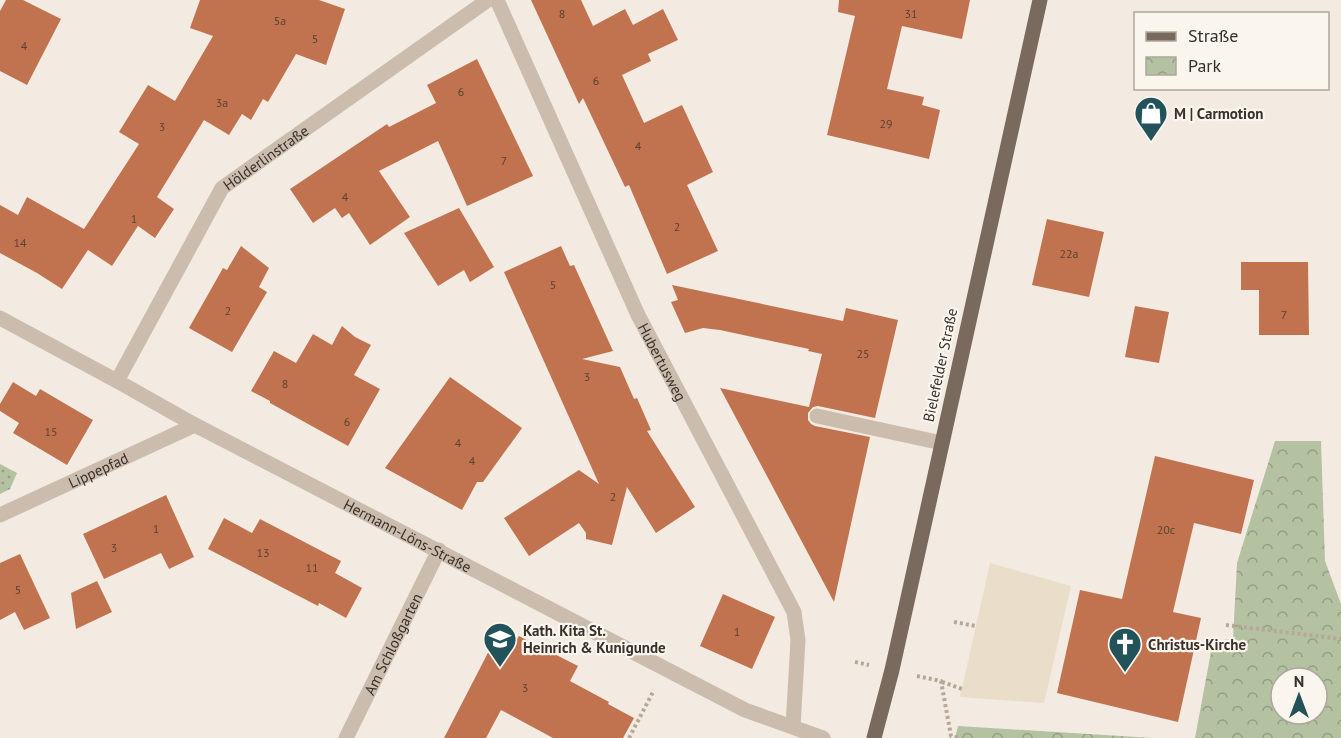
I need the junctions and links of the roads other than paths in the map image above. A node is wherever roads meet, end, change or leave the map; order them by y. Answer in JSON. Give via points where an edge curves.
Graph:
{"nodes":[{"id":1,"x":488,"y":0,"type":"edge"},
{"id":2,"x":498,"y":0,"type":"edge"},
{"id":3,"x":1040,"y":0,"type":"edge"},
{"id":4,"x":0,"y":318,"type":"edge"},
{"id":5,"x":117,"y":381,"type":"junction"},
{"id":6,"x":817,"y":416,"type":"dead end"},
{"id":7,"x":195,"y":425,"type":"junction"},
{"id":8,"x":942,"y":443,"type":"junction"},
{"id":9,"x":0,"y":515,"type":"edge"},
{"id":10,"x":439,"y":550,"type":"junction"},
{"id":11,"x":793,"y":727,"type":"junction"},
{"id":12,"x":346,"y":738,"type":"edge"},
{"id":13,"x":823,"y":738,"type":"edge"},
{"id":14,"x":874,"y":738,"type":"edge"}],
"edges":[{"from":1,"to":5,"type":"street","name":"Hölderlinstraße","via":[[222,188]]},
{"from":2,"to":11,"type":"street","name":"Hubertusweg","via":[[638,315],[794,612],[798,640]]},
{"from":3,"to":8,"type":"main road","name":"Bielefelder Straße"},
{"from":4,"to":5,"type":"street","name":"Hermann-Löns-Straße"},
{"from":5,"to":7,"type":"street","name":"Hermann-Löns-Straße"},
{"from":6,"to":8,"type":"street"},
{"from":7,"to":9,"type":"street","name":"Lippepfad"},
{"from":7,"to":10,"type":"street","name":"Hermann-Löns-Straße"},
{"from":8,"to":14,"type":"main road","name":"Bielefelder Straße"},
{"from":10,"to":11,"type":"street","name":"Hermann-Löns-Straße","via":[[745,710]]},
{"from":10,"to":12,"type":"street","name":"Am Schloßgarten"},
{"from":11,"to":13,"type":"street","name":"Hermann-Löns-Straße"}]}
